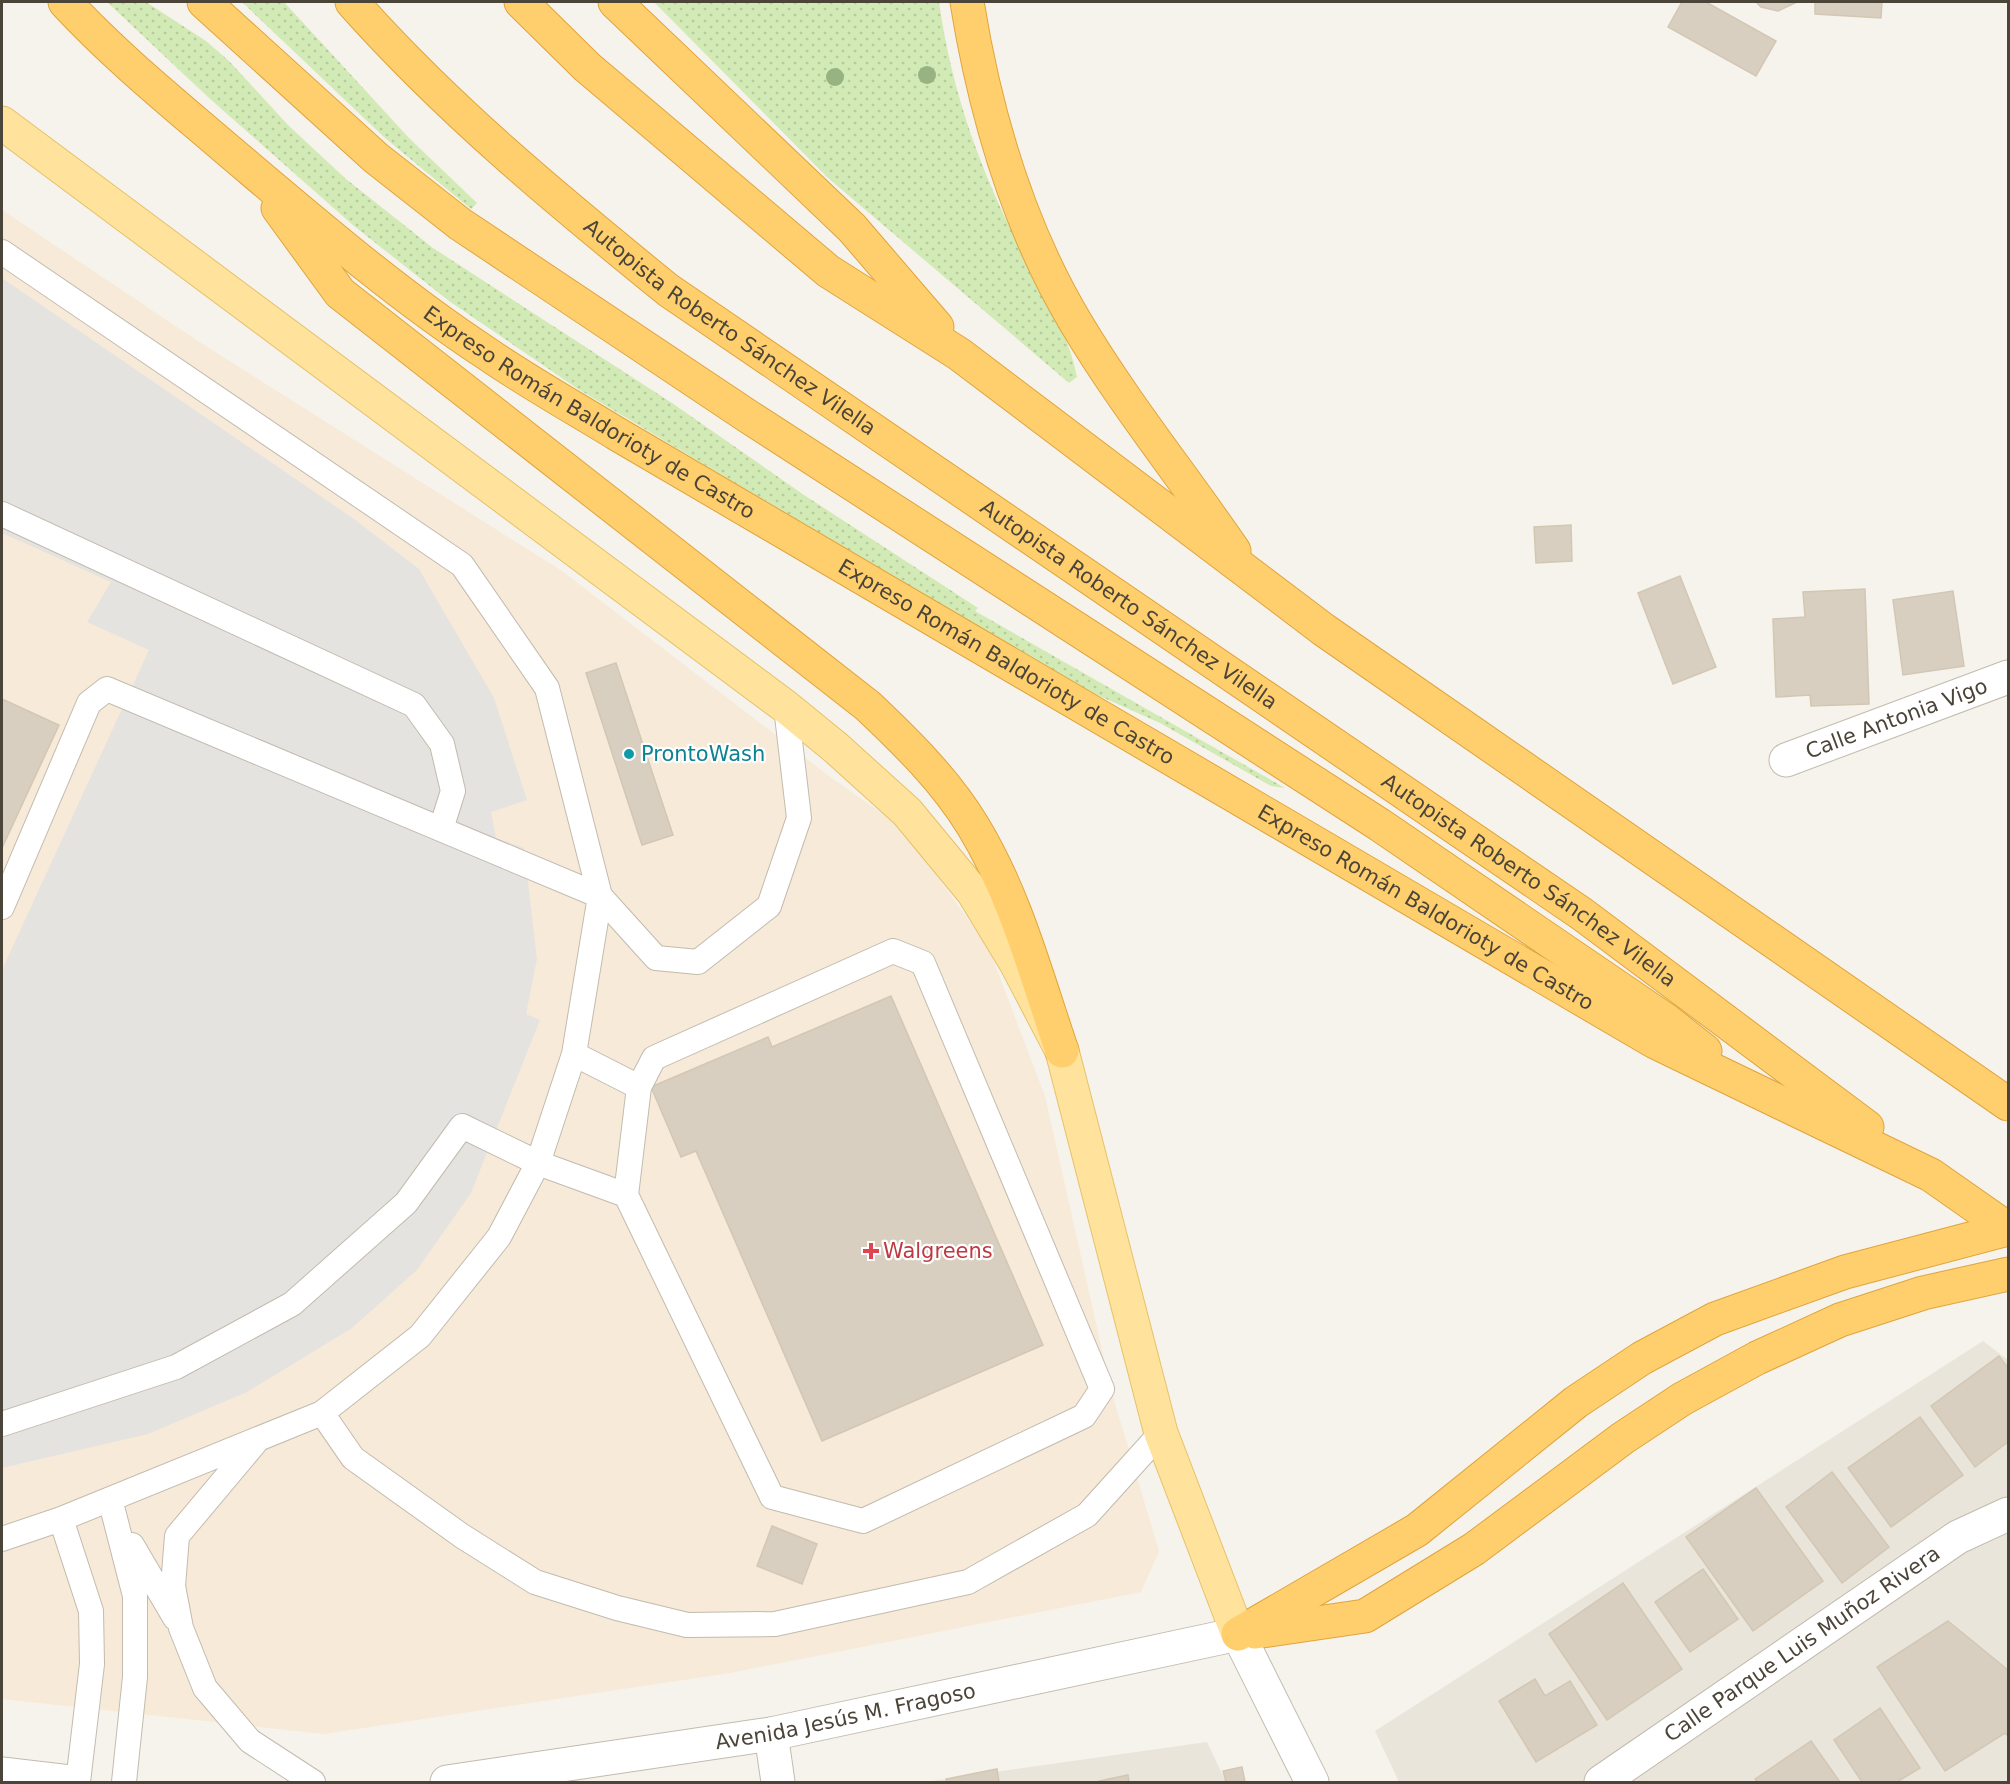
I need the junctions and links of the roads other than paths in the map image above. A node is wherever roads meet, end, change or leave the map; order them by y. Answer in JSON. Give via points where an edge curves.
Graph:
{"nodes":[{"id":1,"x":65,"y":2,"type":"edge"},
{"id":2,"x":204,"y":2,"type":"edge"},
{"id":3,"x":352,"y":2,"type":"edge"},
{"id":4,"x":521,"y":2,"type":"edge"},
{"id":5,"x":615,"y":2,"type":"edge"},
{"id":6,"x":967,"y":2,"type":"edge"},
{"id":7,"x":2,"y":123,"type":"edge"},
{"id":8,"x":247,"y":165,"type":"junction"},
{"id":9,"x":2,"y":252,"type":"edge"},
{"id":10,"x":959,"y":354,"type":"junction"},
{"id":11,"x":2,"y":514,"type":"edge"},
{"id":12,"x":1252,"y":577,"type":"junction"},
{"id":13,"x":2008,"y":677,"type":"edge"},
{"id":14,"x":786,"y":707,"type":"junction"},
{"id":15,"x":1786,"y":760,"type":"dead end"},
{"id":16,"x":441,"y":829,"type":"junction"},
{"id":17,"x":600,"y":896,"type":"junction"},
{"id":18,"x":2,"y":907,"type":"edge"},
{"id":19,"x":1062,"y":1051,"type":"junction"},
{"id":20,"x":574,"y":1054,"type":"junction"},
{"id":21,"x":1749,"y":1086,"type":"junction"},
{"id":22,"x":639,"y":1087,"type":"junction"},
{"id":23,"x":2008,"y":1104,"type":"edge"},
{"id":24,"x":538,"y":1163,"type":"junction"},
{"id":25,"x":1944,"y":1184,"type":"junction"},
{"id":26,"x":626,"y":1195,"type":"junction"},
{"id":27,"x":2008,"y":1229,"type":"edge"},
{"id":28,"x":2008,"y":1274,"type":"edge"},
{"id":29,"x":322,"y":1413,"type":"junction"},
{"id":30,"x":2,"y":1424,"type":"edge"},
{"id":31,"x":1161,"y":1433,"type":"junction"},
{"id":32,"x":258,"y":1439,"type":"junction"},
{"id":33,"x":110,"y":1499,"type":"junction"},
{"id":34,"x":2008,"y":1514,"type":"edge"},
{"id":35,"x":61,"y":1519,"type":"junction"},
{"id":36,"x":177,"y":1536,"type":"junction"},
{"id":37,"x":2,"y":1539,"type":"edge"},
{"id":38,"x":151,"y":1581,"type":"junction"},
{"id":39,"x":181,"y":1628,"type":"junction"},
{"id":40,"x":1239,"y":1634,"type":"junction"},
{"id":41,"x":135,"y":1647,"type":"junction"},
{"id":42,"x":771,"y":1734,"type":"junction"},
{"id":43,"x":2,"y":1774,"type":"edge"},
{"id":44,"x":70,"y":1782,"type":"edge"},
{"id":45,"x":78,"y":1782,"type":"edge"},
{"id":46,"x":124,"y":1782,"type":"edge"},
{"id":47,"x":313,"y":1782,"type":"edge"},
{"id":48,"x":447,"y":1782,"type":"edge"},
{"id":49,"x":778,"y":1782,"type":"edge"},
{"id":50,"x":1312,"y":1782,"type":"edge"},
{"id":51,"x":1601,"y":1782,"type":"edge"}],
"edges":[{"from":1,"to":8,"type":"highway","name":"Expreso Román Baldorioty de Castro","via":[[88,28]]},
{"from":2,"to":21,"type":"highway","via":[[376,158],[460,224],[749,417],[1380,825],[1667,1021]]},
{"from":3,"to":25,"type":"highway","name":"Autopista Roberto Sánchez Vilella","via":[[405,61],[538,185],[668,290],[1582,914]]},
{"from":4,"to":10,"type":"highway","via":[[587,67],[828,271]]},
{"from":5,"to":10,"type":"highway","via":[[852,228]]},
{"from":6,"to":12,"type":"highway","via":[[994,130],[1034,240],[1087,340],[1123,396]]},
{"from":7,"to":14,"type":"main road"},
{"from":8,"to":19,"type":"highway","via":[[340,293],[868,706],[931,769],[973,825],[1010,898]]},
{"from":8,"to":21,"type":"highway","name":"Expreso Román Baldorioty de Castro","via":[[370,268],[485,353],[617,434],[1655,1042]]},
{"from":9,"to":17,"type":"lane","via":[[462,565],[547,688]]},
{"from":10,"to":12,"type":"highway"},
{"from":11,"to":16,"type":"lane","via":[[414,705],[442,744],[453,791]]},
{"from":12,"to":23,"type":"highway"},
{"from":13,"to":15,"type":"street","name":"Calle Antonia Vigo"},
{"from":14,"to":17,"type":"lane","via":[[799,818],[769,906],[698,962],[656,958]]},
{"from":14,"to":19,"type":"main road","via":[[907,812],[973,892]]},
{"from":16,"to":17,"type":"lane"},
{"from":16,"to":18,"type":"lane","via":[[107,689],[88,703]]},
{"from":17,"to":20,"type":"lane"},
{"from":19,"to":31,"type":"main road"},
{"from":20,"to":22,"type":"lane"},
{"from":20,"to":24,"type":"lane"},
{"from":21,"to":25,"type":"highway","name":"Expreso Román Baldorioty de Castro"},
{"from":22,"to":26,"type":"lane"},
{"from":22,"to":26,"type":"lane","via":[[654,1058],[893,951],[923,963],[1102,1389],[1084,1416],[862,1521],[772,1497]]},
{"from":24,"to":26,"type":"lane"},
{"from":24,"to":29,"type":"lane","via":[[499,1237],[420,1336]]},
{"from":24,"to":30,"type":"lane","via":[[462,1126],[406,1203],[292,1305],[176,1367]]},
{"from":25,"to":27,"type":"highway","name":"Expreso Román Baldorioty de Castro"},
{"from":27,"to":40,"type":"highway","via":[[1845,1272],[1715,1319],[1642,1358],[1576,1402],[1417,1530]]},
{"from":28,"to":40,"type":"highway","via":[[1923,1293],[1840,1320],[1757,1358],[1682,1399],[1623,1438],[1474,1550],[1365,1616]]},
{"from":29,"to":31,"type":"lane","via":[[353,1458],[462,1536],[535,1582],[687,1625],[775,1624],[968,1582],[1087,1515]]},
{"from":29,"to":32,"type":"lane"},
{"from":31,"to":40,"type":"main road"},
{"from":32,"to":33,"type":"lane"},
{"from":32,"to":36,"type":"lane"},
{"from":33,"to":35,"type":"lane"},
{"from":33,"to":38,"type":"lane"},
{"from":33,"to":41,"type":"lane","via":[[135,1596]]},
{"from":34,"to":51,"type":"street","name":"Calle Parque Luis Muñoz Rivera","via":[[1958,1537]]},
{"from":35,"to":37,"type":"lane"},
{"from":35,"to":45,"type":"lane","via":[[91,1611],[92,1664]]},
{"from":36,"to":38,"type":"lane"},
{"from":36,"to":39,"type":"lane","via":[[173,1586]]},
{"from":38,"to":39,"type":"lane"},
{"from":38,"to":41,"type":"lane"},
{"from":39,"to":47,"type":"lane","via":[[205,1688],[250,1741]]},
{"from":40,"to":42,"type":"street","name":"Avenida Jesús M. Fragoso"},
{"from":40,"to":50,"type":"street"},
{"from":41,"to":46,"type":"lane"},
{"from":42,"to":48,"type":"street","name":"Avenida Jesús M. Fragoso"},
{"from":42,"to":49,"type":"street"},
{"from":43,"to":44,"type":"street"}]}
